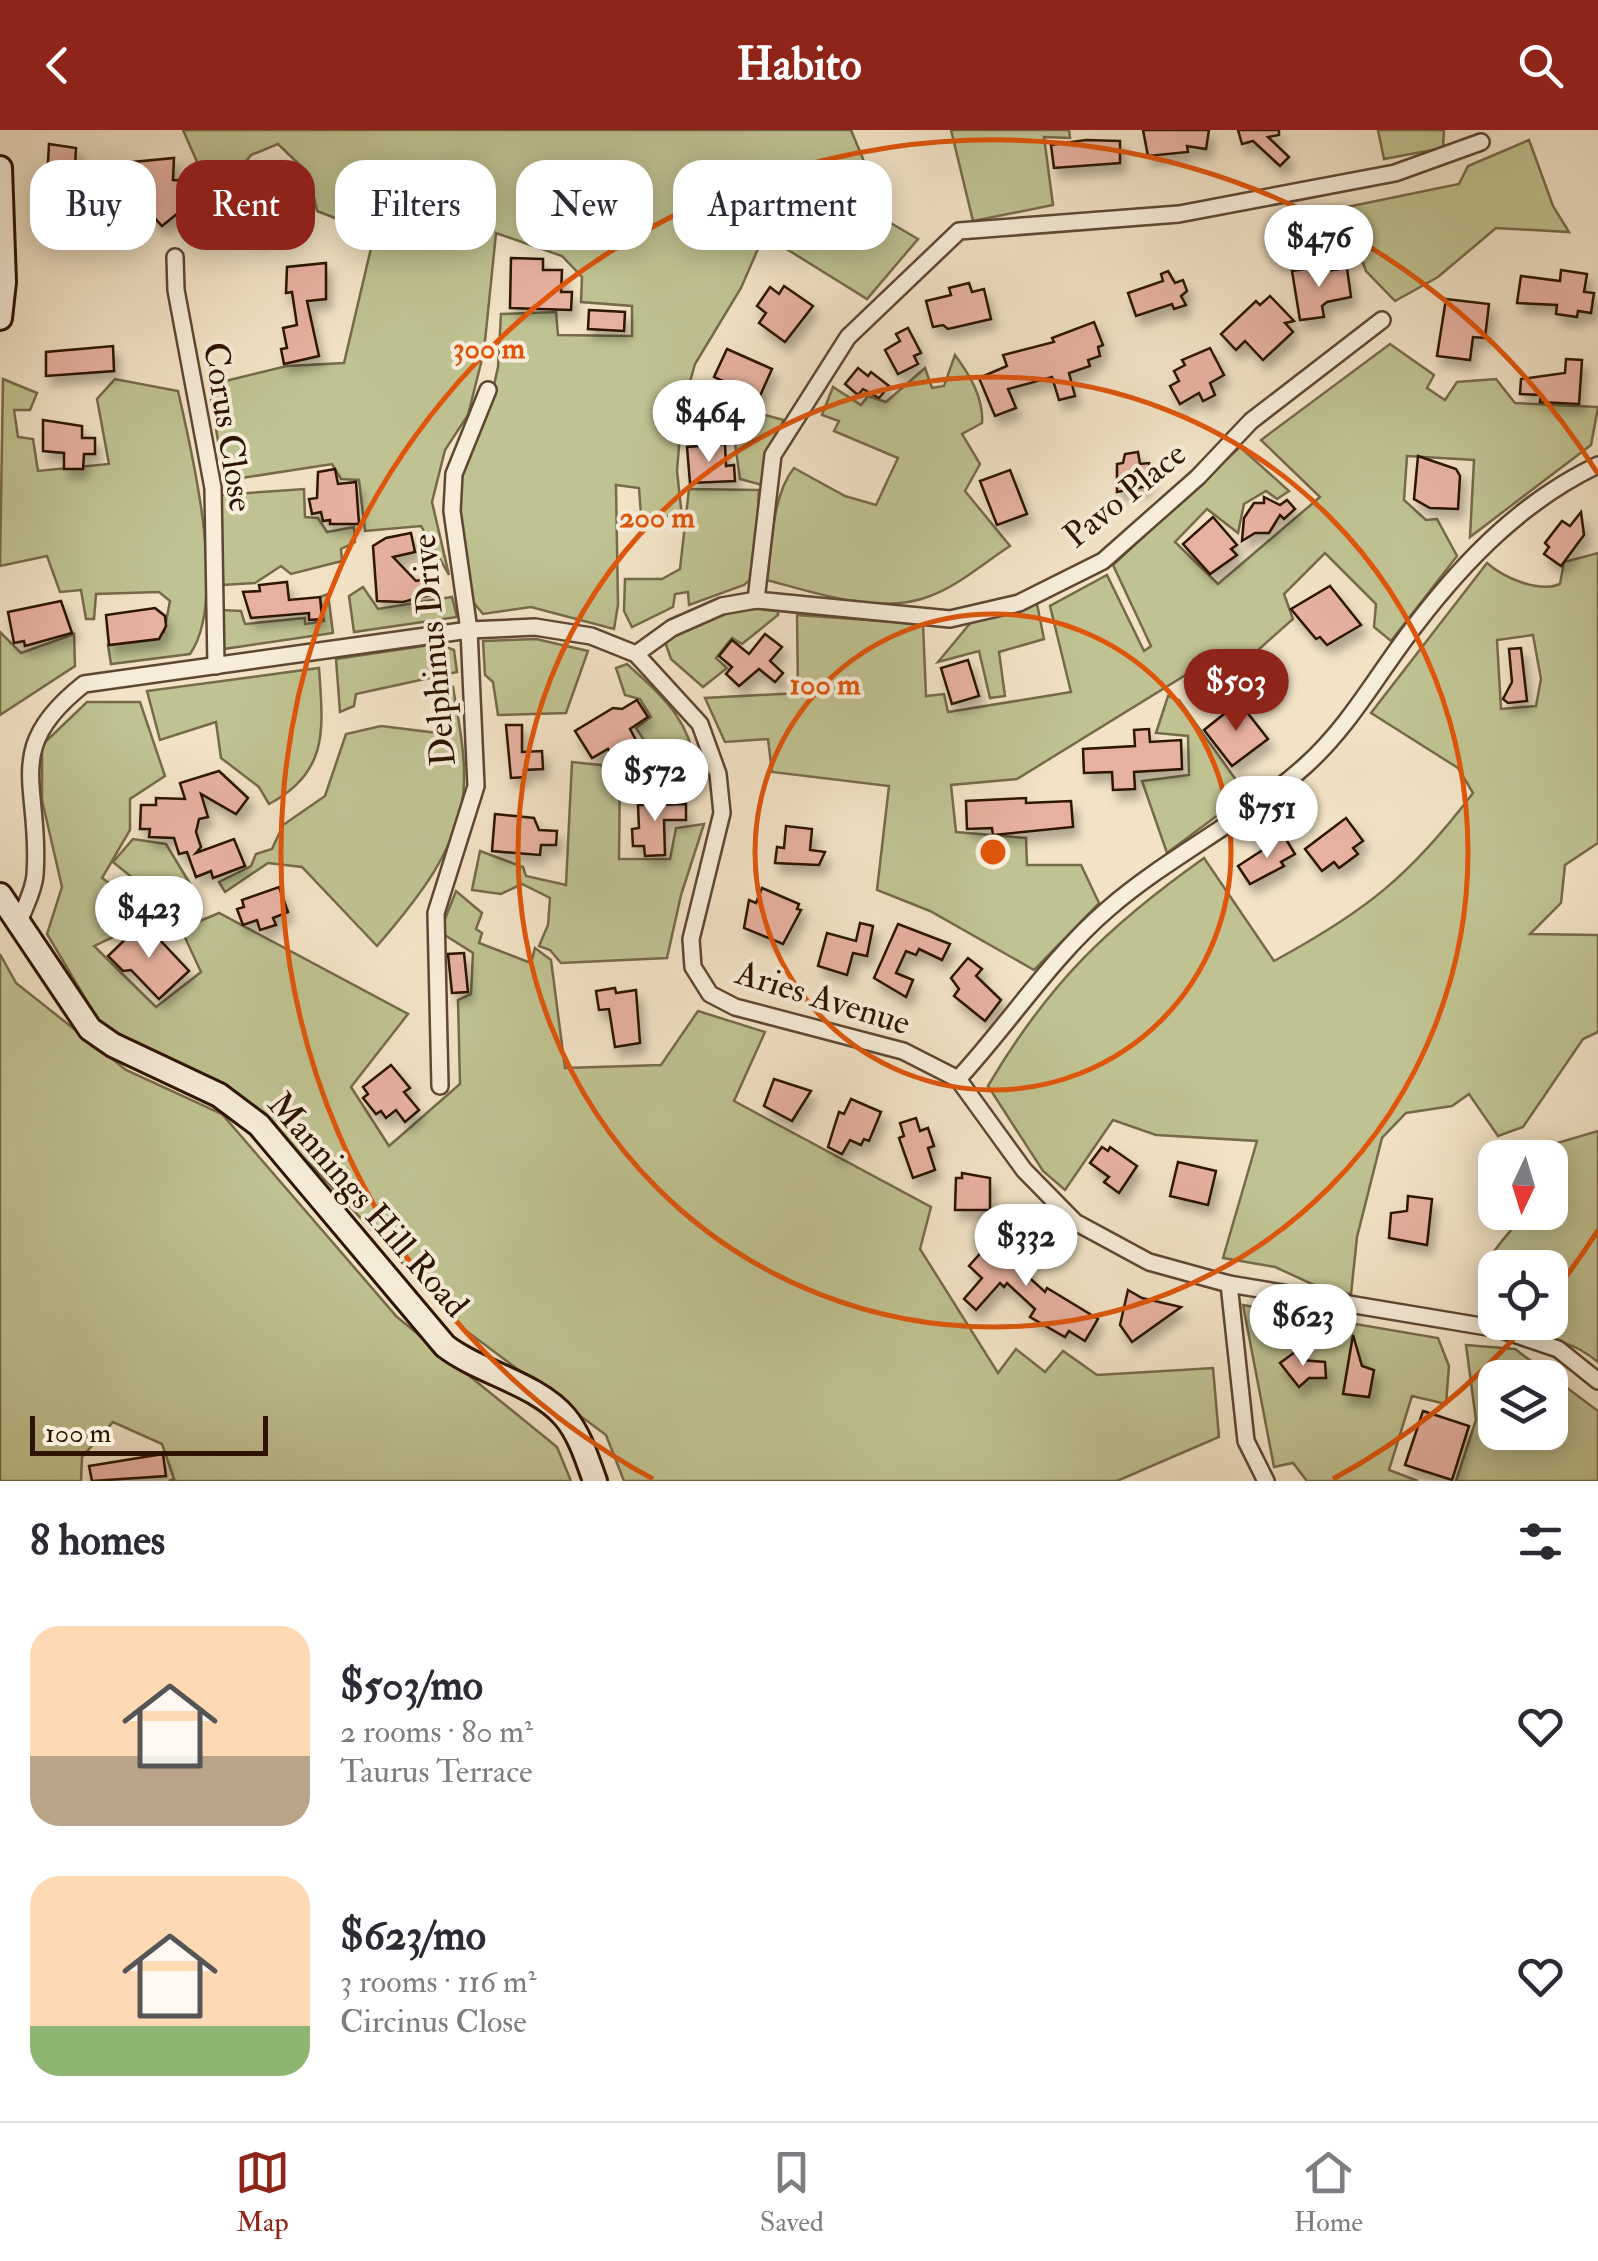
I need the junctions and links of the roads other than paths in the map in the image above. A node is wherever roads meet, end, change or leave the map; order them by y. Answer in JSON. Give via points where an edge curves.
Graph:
{"nodes":[{"id":1,"x":1482,"y":142,"type":"dead end"},
{"id":2,"x":0,"y":168,"type":"edge"},
{"id":3,"x":175,"y":257,"type":"dead end"},
{"id":4,"x":0,"y":318,"type":"edge"},
{"id":5,"x":1382,"y":320,"type":"dead end"},
{"id":6,"x":488,"y":390,"type":"dead end"},
{"id":7,"x":1598,"y":465,"type":"edge"},
{"id":8,"x":756,"y":600,"type":"junction"},
{"id":9,"x":469,"y":630,"type":"junction"},
{"id":10,"x":636,"y":654,"type":"junction"},
{"id":11,"x":216,"y":666,"type":"junction"},
{"id":12,"x":0,"y":895,"type":"edge"},
{"id":13,"x":20,"y":920,"type":"junction"},
{"id":14,"x":958,"y":1079,"type":"junction"},
{"id":15,"x":440,"y":1086,"type":"dead end"},
{"id":16,"x":1228,"y":1284,"type":"junction"},
{"id":17,"x":1598,"y":1381,"type":"edge"},
{"id":18,"x":595,"y":1481,"type":"edge"},
{"id":19,"x":1266,"y":1481,"type":"edge"}],
"edges":[{"from":1,"to":8,"type":"street","via":[[1395,173],[1179,214],[959,232],[848,336],[772,455]]},
{"from":2,"to":4,"type":"main road"},
{"from":3,"to":11,"type":"street","name":"Corus Close","via":[[213,488]]},
{"from":5,"to":8,"type":"street","name":"Pavo Place","via":[[1251,421],[1103,561],[1019,603],[950,618]]},
{"from":6,"to":9,"type":"street","name":"Delphinus Drive","via":[[454,474],[452,511]]},
{"from":7,"to":14,"type":"street","via":[[1490,538],[1305,767],[1109,908]]},
{"from":8,"to":10,"type":"street","name":"Pavo Place","via":[[722,606],[672,628]]},
{"from":9,"to":10,"type":"street","name":"Aries Avenue","via":[[535,627],[590,636]]},
{"from":9,"to":11,"type":"street","name":"Aries Avenue"},
{"from":9,"to":15,"type":"street","name":"Delphinus Drive","via":[[476,786],[436,913]]},
{"from":10,"to":14,"type":"street","name":"Aries Avenue","via":[[700,724],[718,774],[722,813],[691,939],[693,967],[710,994],[734,1007],[903,1052]]},
{"from":11,"to":13,"type":"street","name":"Aries Avenue","via":[[84,684],[48,707],[27,740],[21,780],[35,879]]},
{"from":12,"to":13,"type":"main road","name":"Mannings Hill Road"},
{"from":13,"to":18,"type":"main road","name":"Mannings Hill Road","via":[[90,1028],[219,1096],[259,1125],[444,1346],[563,1414]]},
{"from":14,"to":16,"type":"street","name":"Aries Avenue","via":[[1024,1170],[1075,1222],[1148,1262]]},
{"from":16,"to":17,"type":"street","name":"Aries Avenue","via":[[1499,1329],[1558,1349]]},
{"from":16,"to":19,"type":"street","via":[[1246,1441]]}]}
